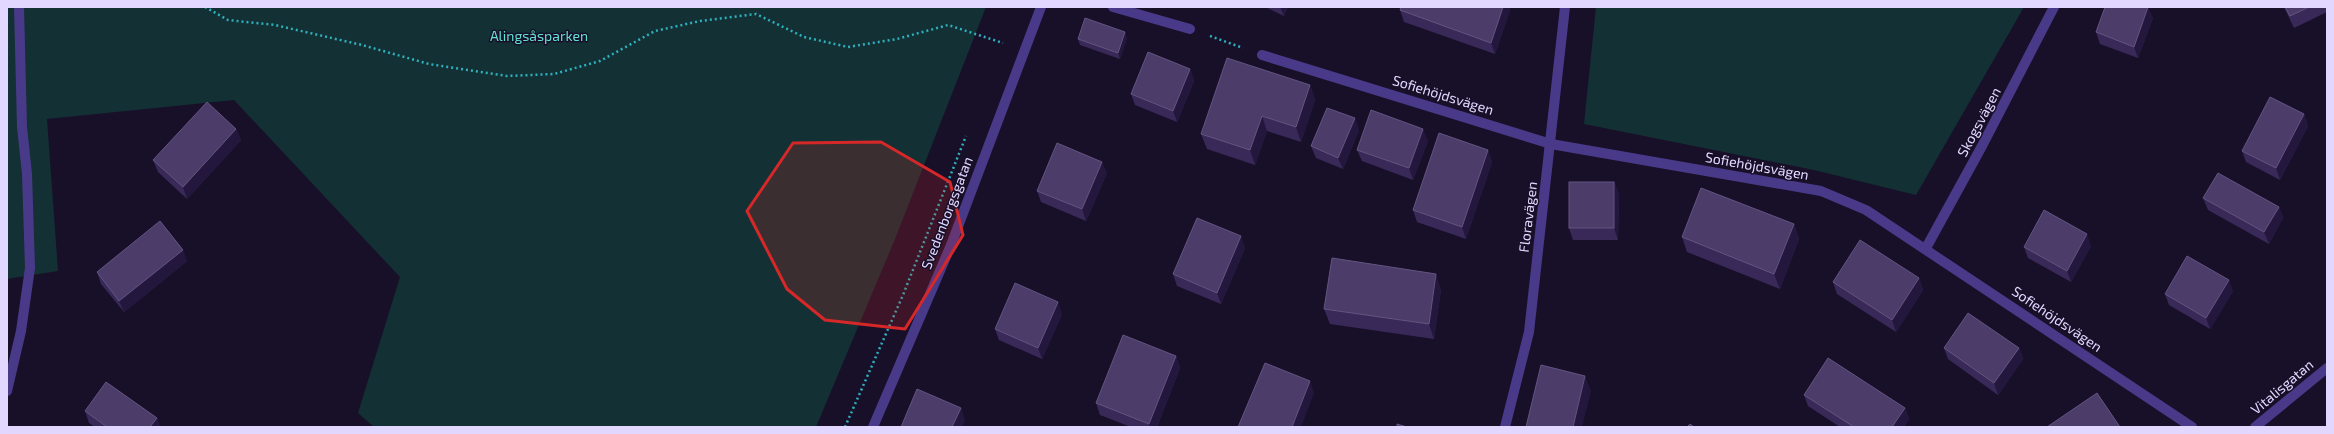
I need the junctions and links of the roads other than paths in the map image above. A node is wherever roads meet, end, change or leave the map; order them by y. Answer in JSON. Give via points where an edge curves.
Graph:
{"nodes":[{"id":1,"x":19,"y":7,"type":"edge"},
{"id":2,"x":1041,"y":7,"type":"edge"},
{"id":3,"x":1113,"y":7,"type":"edge"},
{"id":4,"x":1565,"y":7,"type":"edge"},
{"id":5,"x":2054,"y":7,"type":"edge"},
{"id":6,"x":1190,"y":29,"type":"road end"},
{"id":7,"x":1262,"y":55,"type":"road end"},
{"id":8,"x":1551,"y":144,"type":"junction"},
{"id":9,"x":1926,"y":248,"type":"junction"},
{"id":10,"x":2327,"y":368,"type":"edge"},
{"id":11,"x":7,"y":391,"type":"edge"},
{"id":12,"x":873,"y":427,"type":"edge"},
{"id":13,"x":1505,"y":427,"type":"edge"},
{"id":14,"x":2192,"y":427,"type":"edge"},
{"id":15,"x":2255,"y":427,"type":"edge"}],
"edges":[{"from":1,"to":11,"type":"street","via":[[22,127],[27,174],[30,268],[21,331]]},
{"from":2,"to":12,"type":"street","name":"Svedenborgsgatan","via":[[951,245]]},
{"from":3,"to":6,"type":"street"},
{"from":4,"to":8,"type":"street","name":"Floravägen"},
{"from":5,"to":9,"type":"street","name":"Skogsvägen"},
{"from":7,"to":8,"type":"street","name":"Sofiehöjdsvägen"},
{"from":8,"to":9,"type":"street","name":"Sofiehöjdsvägen","via":[[1821,191],[1866,210]]},
{"from":8,"to":13,"type":"street","name":"Floravägen","via":[[1529,332]]},
{"from":9,"to":14,"type":"street","name":"Sofiehöjdsvägen"},
{"from":10,"to":15,"type":"street","name":"Vitalisgatan"}]}
